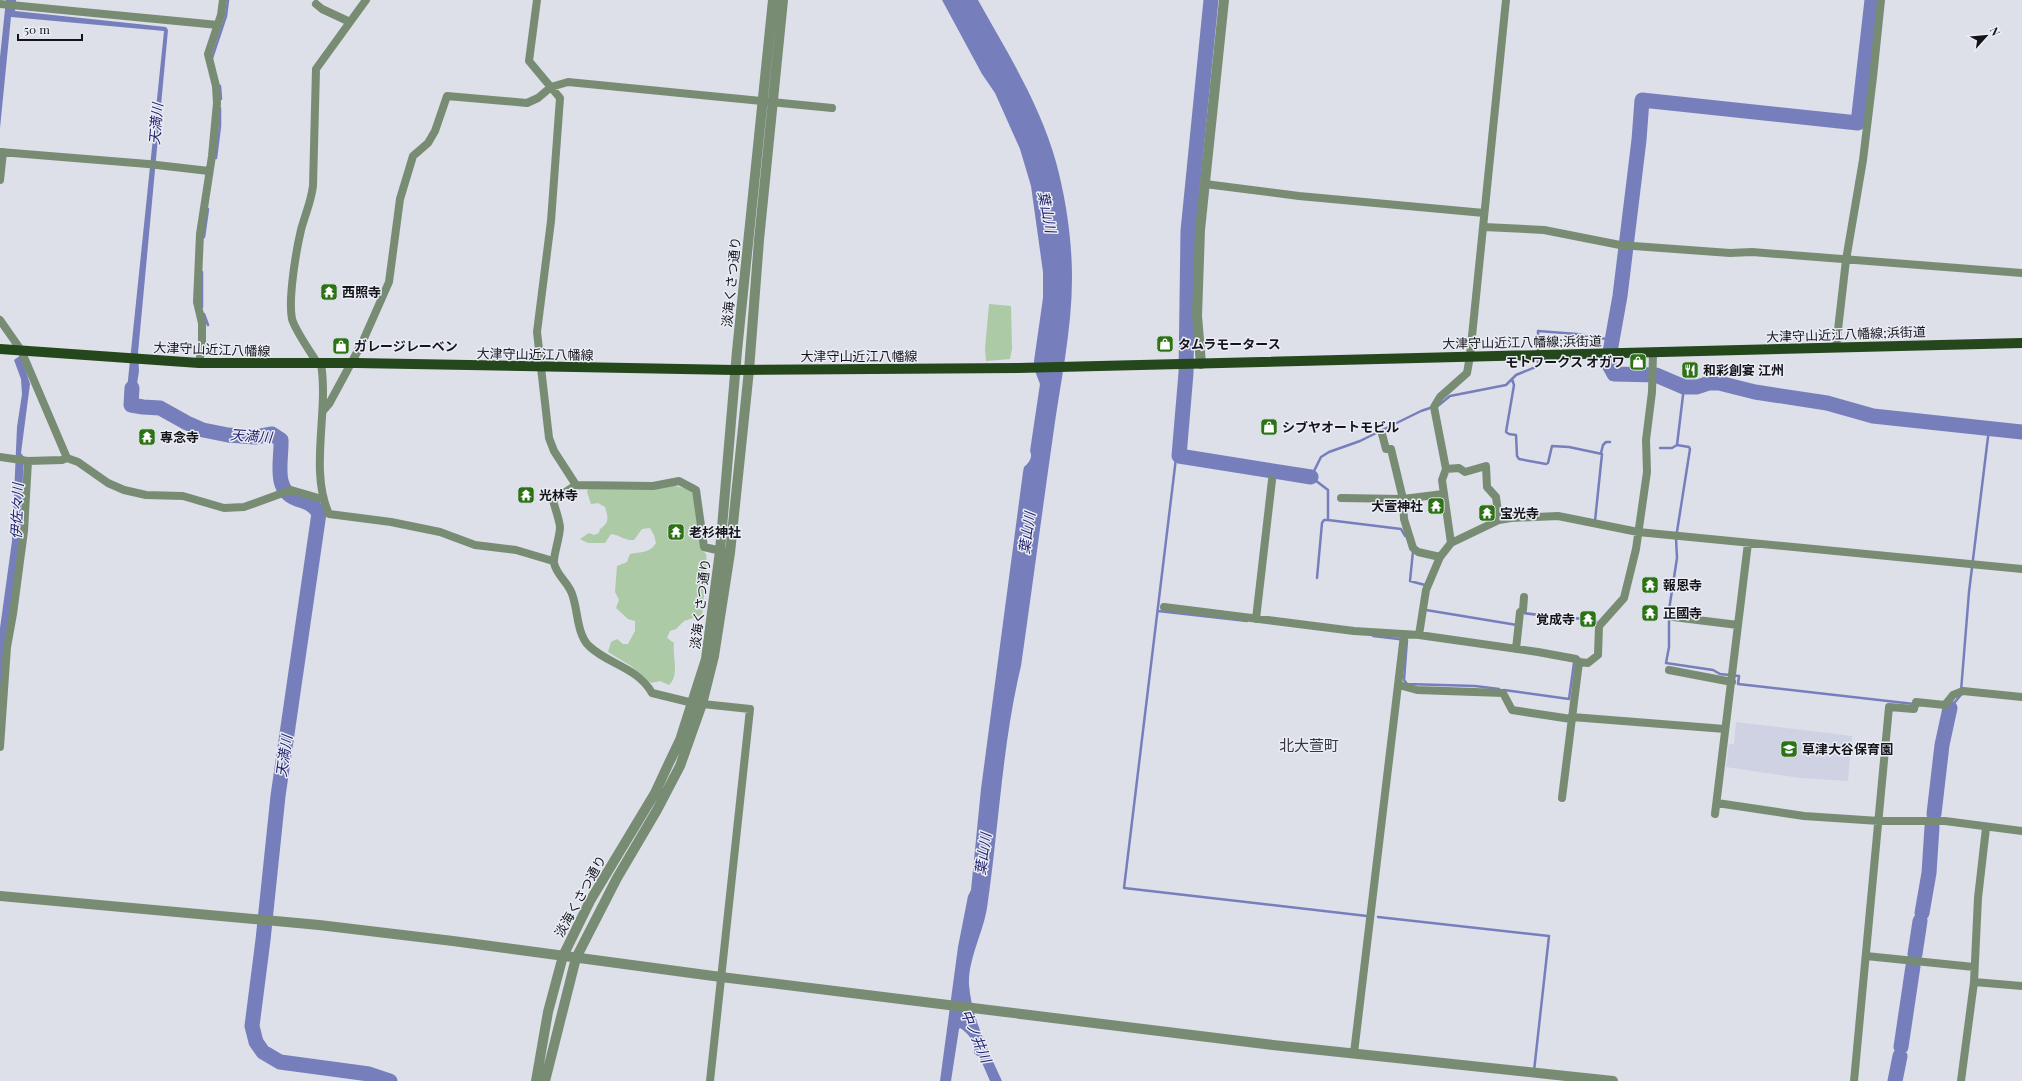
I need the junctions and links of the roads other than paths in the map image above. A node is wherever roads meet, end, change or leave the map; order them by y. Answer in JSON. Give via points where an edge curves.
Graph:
{"nodes":[{"id":1,"x":223,"y":0,"type":"edge"},
{"id":2,"x":366,"y":0,"type":"edge"},
{"id":3,"x":537,"y":0,"type":"edge"},
{"id":4,"x":773,"y":0,"type":"edge"},
{"id":5,"x":783,"y":0,"type":"edge"},
{"id":6,"x":1224,"y":0,"type":"edge"},
{"id":7,"x":1506,"y":0,"type":"edge"},
{"id":8,"x":1881,"y":0,"type":"edge"},
{"id":9,"x":0,"y":4,"type":"edge"},
{"id":10,"x":316,"y":4,"type":"dead end"},
{"id":11,"x":350,"y":22,"type":"junction"},
{"id":12,"x":218,"y":25,"type":"junction"},
{"id":13,"x":551,"y":87,"type":"junction"},
{"id":14,"x":763,"y":101,"type":"junction"},
{"id":15,"x":774,"y":102,"type":"junction"},
{"id":16,"x":832,"y":108,"type":"dead end"},
{"id":17,"x":1,"y":152,"type":"edge"},
{"id":18,"x":209,"y":171,"type":"junction"},
{"id":19,"x":0,"y":180,"type":"edge"},
{"id":20,"x":1205,"y":184,"type":"junction"},
{"id":21,"x":1484,"y":213,"type":"junction"},
{"id":22,"x":1484,"y":227,"type":"junction"},
{"id":23,"x":1846,"y":260,"type":"junction"},
{"id":24,"x":2022,"y":273,"type":"edge"},
{"id":25,"x":0,"y":320,"type":"edge"},
{"id":26,"x":2022,"y":343,"type":"edge"},
{"id":27,"x":1836,"y":347,"type":"junction"},
{"id":28,"x":0,"y":349,"type":"edge"},
{"id":29,"x":21,"y":350,"type":"junction"},
{"id":30,"x":1653,"y":353,"type":"junction"},
{"id":31,"x":1470,"y":356,"type":"junction"},
{"id":32,"x":198,"y":363,"type":"junction"},
{"id":33,"x":351,"y":363,"type":"junction"},
{"id":34,"x":320,"y":364,"type":"junction"},
{"id":35,"x":1191,"y":364,"type":"junction"},
{"id":36,"x":540,"y":367,"type":"junction"},
{"id":37,"x":1022,"y":368,"type":"joint"},
{"id":38,"x":735,"y":370,"type":"junction"},
{"id":39,"x":749,"y":370,"type":"junction"},
{"id":40,"x":323,"y":411,"type":"junction"},
{"id":41,"x":1382,"y":434,"type":"dead end"},
{"id":42,"x":0,"y":457,"type":"edge"},
{"id":43,"x":67,"y":458,"type":"junction"},
{"id":44,"x":26,"y":461,"type":"junction"},
{"id":45,"x":1446,"y":469,"type":"junction"},
{"id":46,"x":1272,"y":480,"type":"dead end"},
{"id":47,"x":576,"y":485,"type":"junction"},
{"id":48,"x":1444,"y":494,"type":"junction"},
{"id":49,"x":1341,"y":498,"type":"dead end"},
{"id":50,"x":322,"y":499,"type":"junction"},
{"id":51,"x":1403,"y":499,"type":"junction"},
{"id":52,"x":1499,"y":520,"type":"junction"},
{"id":53,"x":1638,"y":532,"type":"junction"},
{"id":54,"x":1452,"y":542,"type":"junction"},
{"id":55,"x":1748,"y":543,"type":"junction"},
{"id":56,"x":725,"y":552,"type":"junction"},
{"id":57,"x":1440,"y":557,"type":"junction"},
{"id":58,"x":553,"y":561,"type":"junction"},
{"id":59,"x":2022,"y":569,"type":"edge"},
{"id":60,"x":1524,"y":597,"type":"dead end"},
{"id":61,"x":1164,"y":607,"type":"dead end"},
{"id":62,"x":1673,"y":617,"type":"dead end"},
{"id":63,"x":1256,"y":619,"type":"junction"},
{"id":64,"x":1738,"y":625,"type":"junction"},
{"id":65,"x":1419,"y":635,"type":"junction"},
{"id":66,"x":1403,"y":638,"type":"junction"},
{"id":67,"x":1516,"y":649,"type":"junction"},
{"id":68,"x":1579,"y":662,"type":"junction"},
{"id":69,"x":1669,"y":670,"type":"dead end"},
{"id":70,"x":1732,"y":682,"type":"junction"},
{"id":71,"x":1399,"y":685,"type":"junction"},
{"id":72,"x":2022,"y":697,"type":"edge"},
{"id":73,"x":698,"y":703,"type":"junction"},
{"id":74,"x":1572,"y":718,"type":"junction"},
{"id":75,"x":1726,"y":729,"type":"junction"},
{"id":76,"x":0,"y":747,"type":"edge"},
{"id":77,"x":1562,"y":798,"type":"dead end"},
{"id":78,"x":1717,"y":803,"type":"junction"},
{"id":79,"x":1715,"y":814,"type":"dead end"},
{"id":80,"x":1879,"y":820,"type":"junction"},
{"id":81,"x":1986,"y":828,"type":"junction"},
{"id":82,"x":2022,"y":832,"type":"edge"},
{"id":83,"x":0,"y":896,"type":"edge"},
{"id":84,"x":563,"y":956,"type":"junction"},
{"id":85,"x":1866,"y":956,"type":"junction"},
{"id":86,"x":576,"y":958,"type":"junction"},
{"id":87,"x":1974,"y":967,"type":"junction"},
{"id":88,"x":721,"y":977,"type":"junction"},
{"id":89,"x":1974,"y":982,"type":"junction"},
{"id":90,"x":2022,"y":986,"type":"edge"},
{"id":91,"x":1354,"y":1053,"type":"junction"},
{"id":92,"x":536,"y":1081,"type":"edge"},
{"id":93,"x":545,"y":1081,"type":"edge"},
{"id":94,"x":710,"y":1081,"type":"edge"},
{"id":95,"x":1613,"y":1081,"type":"edge"},
{"id":96,"x":1854,"y":1081,"type":"edge"},
{"id":97,"x":1961,"y":1081,"type":"edge"}],
"edges":[{"from":1,"to":12,"type":"street"},
{"from":2,"to":11,"type":"street"},
{"from":3,"to":13,"type":"street","via":[[529,61]]},
{"from":4,"to":14,"type":"street","name":"淡海くさつ通り"},
{"from":5,"to":15,"type":"street","name":"淡海くさつ通り"},
{"from":6,"to":20,"type":"street"},
{"from":7,"to":21,"type":"street"},
{"from":8,"to":23,"type":"street","via":[[1863,160]]},
{"from":9,"to":12,"type":"street"},
{"from":10,"to":11,"type":"street"},
{"from":11,"to":34,"type":"street","via":[[316,69],[313,186],[299,243],[292,291],[292,319]]},
{"from":12,"to":18,"type":"street","via":[[208,54],[216,86],[217,103]]},
{"from":13,"to":14,"type":"street","via":[[568,82]]},
{"from":13,"to":33,"type":"street","via":[[528,103],[447,96],[428,143],[413,156],[400,200],[389,282]]},
{"from":13,"to":36,"type":"street","via":[[560,98],[551,221],[537,332]]},
{"from":14,"to":15,"type":"street"},
{"from":14,"to":38,"type":"street","name":"淡海くさつ通り"},
{"from":15,"to":16,"type":"street"},
{"from":15,"to":39,"type":"street","name":"淡海くさつ通り"},
{"from":17,"to":18,"type":"street"},
{"from":17,"to":19,"type":"street"},
{"from":18,"to":32,"type":"street","via":[[200,234],[197,302],[202,323],[202,346]]},
{"from":20,"to":21,"type":"street","via":[[1299,196]]},
{"from":20,"to":35,"type":"street","via":[[1200,230],[1197,316]]},
{"from":21,"to":22,"type":"street"},
{"from":22,"to":23,"type":"street","via":[[1544,230],[1620,245]]},
{"from":22,"to":31,"type":"street"},
{"from":23,"to":24,"type":"street"},
{"from":23,"to":27,"type":"street"},
{"from":25,"to":29,"type":"street"},
{"from":26,"to":27,"type":"main road","name":"大津守山近江八幡線;浜街道"},
{"from":27,"to":30,"type":"main road","name":"大津守山近江八幡線;浜街道"},
{"from":28,"to":29,"type":"main road","name":"大津守山近江八幡線"},
{"from":29,"to":32,"type":"main road","name":"大津守山近江八幡線"},
{"from":29,"to":43,"type":"street"},
{"from":30,"to":31,"type":"main road","name":"大津守山近江八幡線;浜街道"},
{"from":30,"to":53,"type":"street","via":[[1652,392],[1646,440],[1647,472]]},
{"from":31,"to":35,"type":"main road","name":"大津守山近江八幡線;浜街道"},
{"from":31,"to":45,"type":"street","via":[[1467,373],[1440,397],[1434,407]]},
{"from":32,"to":34,"type":"main road","name":"大津守山近江八幡線"},
{"from":33,"to":34,"type":"main road","name":"大津守山近江八幡線"},
{"from":33,"to":36,"type":"main road","name":"大津守山近江八幡線"},
{"from":33,"to":40,"type":"street"},
{"from":34,"to":40,"type":"street","via":[[324,384]]},
{"from":35,"to":37,"type":"main road","name":"大津守山近江八幡線;浜街道"},
{"from":36,"to":38,"type":"main road","name":"大津守山近江八幡線"},
{"from":36,"to":47,"type":"street","via":[[549,438],[554,451]]},
{"from":37,"to":39,"type":"main road","name":"大津守山近江八幡線"},
{"from":38,"to":39,"type":"main road","name":"大津守山近江八幡線"},
{"from":38,"to":56,"type":"street","name":"淡海くさつ通り"},
{"from":39,"to":56,"type":"street","name":"淡海くさつ通り"},
{"from":40,"to":50,"type":"street"},
{"from":41,"to":51,"type":"street","via":[[1386,449],[1391,449]]},
{"from":42,"to":44,"type":"street"},
{"from":43,"to":44,"type":"street"},
{"from":43,"to":50,"type":"street","via":[[124,490],[146,495],[183,496],[224,508],[244,507],[289,490]]},
{"from":44,"to":76,"type":"street","via":[[24,531],[14,614],[7,647]]},
{"from":45,"to":48,"type":"street","via":[[1442,480]]},
{"from":45,"to":52,"type":"street","via":[[1459,468],[1465,472],[1486,466],[1487,487],[1496,497]]},
{"from":46,"to":63,"type":"street"},
{"from":47,"to":56,"type":"street","via":[[653,486],[679,481],[696,490],[704,547]]},
{"from":47,"to":58,"type":"street","via":[[553,500],[560,527],[558,547]]},
{"from":48,"to":51,"type":"street"},
{"from":48,"to":54,"type":"street"},
{"from":49,"to":51,"type":"street"},
{"from":50,"to":58,"type":"street","via":[[329,514],[391,522],[440,532],[475,545],[516,550]]},
{"from":51,"to":57,"type":"street","via":[[1404,519],[1414,548],[1418,552]]},
{"from":52,"to":53,"type":"street","via":[[1558,516]]},
{"from":52,"to":54,"type":"street"},
{"from":53,"to":55,"type":"street"},
{"from":53,"to":68,"type":"street","via":[[1624,598],[1601,622],[1596,658],[1588,663]]},
{"from":54,"to":57,"type":"street"},
{"from":55,"to":59,"type":"street"},
{"from":55,"to":64,"type":"street"},
{"from":56,"to":73,"type":"street","name":"淡海くさつ通り","via":[[714,656]]},
{"from":57,"to":65,"type":"street","via":[[1426,590]]},
{"from":58,"to":73,"type":"street","via":[[559,577],[568,584],[573,595],[582,634],[588,645],[646,682],[652,693]]},
{"from":60,"to":67,"type":"street"},
{"from":61,"to":63,"type":"street"},
{"from":62,"to":64,"type":"street"},
{"from":63,"to":66,"type":"street"},
{"from":64,"to":70,"type":"street"},
{"from":65,"to":66,"type":"street"},
{"from":65,"to":67,"type":"street"},
{"from":66,"to":71,"type":"street"},
{"from":67,"to":68,"type":"street","via":[[1576,659]]},
{"from":68,"to":74,"type":"street"},
{"from":69,"to":70,"type":"street"},
{"from":70,"to":75,"type":"street"},
{"from":71,"to":74,"type":"street","via":[[1418,690],[1502,693],[1512,710]]},
{"from":71,"to":91,"type":"street"},
{"from":72,"to":80,"type":"street","via":[[1963,691],[1953,695],[1945,705],[1916,702],[1914,708],[1890,707]]},
{"from":73,"to":84,"type":"street","name":"淡海くさつ通り","via":[[655,793],[590,901]]},
{"from":73,"to":86,"type":"street","name":"淡海くさつ通り","via":[[680,766],[610,891]]},
{"from":73,"to":88,"type":"street","via":[[750,709]]},
{"from":74,"to":75,"type":"street"},
{"from":74,"to":77,"type":"street"},
{"from":75,"to":78,"type":"street"},
{"from":78,"to":79,"type":"street"},
{"from":78,"to":80,"type":"street","via":[[1804,816]]},
{"from":80,"to":81,"type":"street","via":[[1945,821]]},
{"from":80,"to":85,"type":"street"},
{"from":81,"to":82,"type":"street"},
{"from":81,"to":87,"type":"street"},
{"from":83,"to":84,"type":"street","via":[[272,920]]},
{"from":84,"to":86,"type":"street"},
{"from":84,"to":92,"type":"street","name":"淡海くさつ通り","via":[[548,1012]]},
{"from":85,"to":87,"type":"street"},
{"from":85,"to":96,"type":"street"},
{"from":86,"to":88,"type":"street"},
{"from":86,"to":93,"type":"street","name":"淡海くさつ通り"},
{"from":87,"to":89,"type":"street"},
{"from":88,"to":91,"type":"street"},
{"from":88,"to":94,"type":"street"},
{"from":89,"to":90,"type":"street"},
{"from":89,"to":97,"type":"street"},
{"from":91,"to":95,"type":"street"}]}
